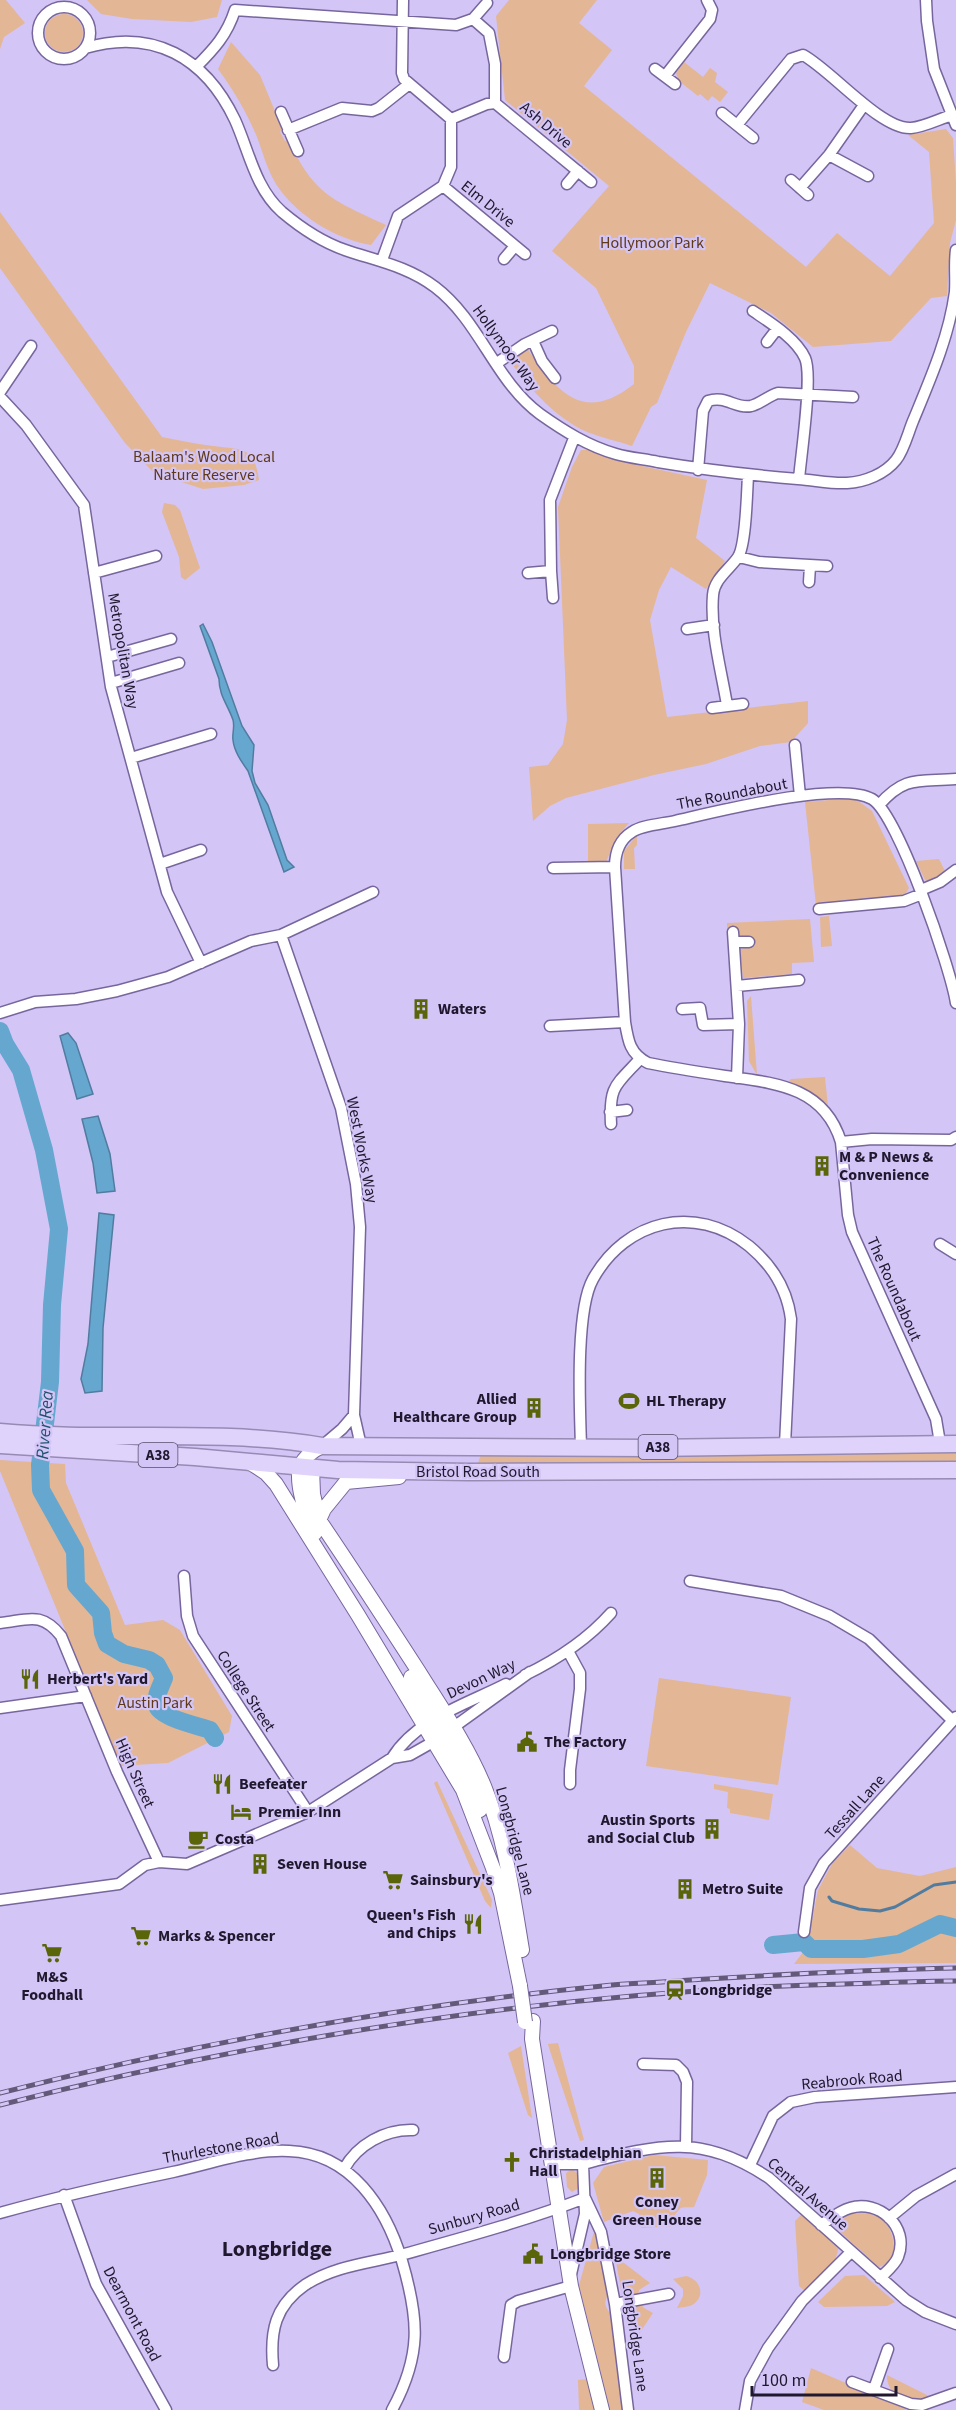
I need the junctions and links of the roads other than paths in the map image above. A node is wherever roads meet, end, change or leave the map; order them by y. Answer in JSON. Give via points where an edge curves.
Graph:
{"nodes":[{"id":1,"x":78,"y":0,"type":"edge"},
{"id":2,"x":403,"y":0,"type":"edge"},
{"id":3,"x":707,"y":0,"type":"edge"},
{"id":4,"x":926,"y":0,"type":"edge"},
{"id":5,"x":487,"y":3,"type":"dead end"},
{"id":6,"x":58,"y":4,"type":"edge"},
{"id":7,"x":236,"y":5,"type":"edge"},
{"id":8,"x":80,"y":12,"type":"junction"},
{"id":9,"x":473,"y":19,"type":"junction"},
{"id":10,"x":402,"y":22,"type":"junction"},
{"id":11,"x":90,"y":27,"type":"junction"},
{"id":12,"x":111,"y":40,"type":"junction"},
{"id":13,"x":85,"y":48,"type":"junction"},
{"id":14,"x":196,"y":67,"type":"junction"},
{"id":15,"x":655,"y":69,"type":"dead end"},
{"id":16,"x":665,"y":76,"type":"junction"},
{"id":17,"x":675,"y":84,"type":"dead end"},
{"id":18,"x":408,"y":85,"type":"junction"},
{"id":19,"x":495,"y":103,"type":"junction"},
{"id":20,"x":864,"y":105,"type":"junction"},
{"id":21,"x":281,"y":112,"type":"dead end"},
{"id":22,"x":722,"y":112,"type":"dead end"},
{"id":23,"x":451,"y":119,"type":"junction"},
{"id":24,"x":954,"y":120,"type":"edge"},
{"id":25,"x":737,"y":125,"type":"junction"},
{"id":26,"x":288,"y":130,"type":"junction"},
{"id":27,"x":753,"y":138,"type":"dead end"},
{"id":28,"x":298,"y":151,"type":"dead end"},
{"id":29,"x":829,"y":155,"type":"junction"},
{"id":30,"x":578,"y":171,"type":"junction"},
{"id":31,"x":868,"y":177,"type":"dead end"},
{"id":32,"x":791,"y":180,"type":"dead end"},
{"id":33,"x":591,"y":182,"type":"dead end"},
{"id":34,"x":567,"y":184,"type":"dead end"},
{"id":35,"x":443,"y":186,"type":"junction"},
{"id":36,"x":515,"y":246,"type":"junction"},
{"id":37,"x":956,"y":250,"type":"edge"},
{"id":38,"x":525,"y":254,"type":"dead end"},
{"id":39,"x":504,"y":259,"type":"dead end"},
{"id":40,"x":382,"y":260,"type":"junction"},
{"id":41,"x":753,"y":311,"type":"dead end"},
{"id":42,"x":777,"y":329,"type":"junction"},
{"id":43,"x":552,"y":331,"type":"dead end"},
{"id":44,"x":532,"y":341,"type":"junction"},
{"id":45,"x":767,"y":342,"type":"dead end"},
{"id":46,"x":31,"y":346,"type":"dead end"},
{"id":47,"x":497,"y":363,"type":"junction"},
{"id":48,"x":555,"y":378,"type":"dead end"},
{"id":49,"x":0,"y":392,"type":"edge"},
{"id":50,"x":807,"y":394,"type":"junction"},
{"id":51,"x":0,"y":397,"type":"edge"},
{"id":52,"x":853,"y":397,"type":"dead end"},
{"id":53,"x":574,"y":438,"type":"junction"},
{"id":54,"x":698,"y":470,"type":"junction"},
{"id":55,"x":748,"y":475,"type":"junction"},
{"id":56,"x":799,"y":479,"type":"junction"},
{"id":57,"x":156,"y":556,"type":"dead end"},
{"id":58,"x":739,"y":557,"type":"junction"},
{"id":59,"x":810,"y":566,"type":"junction"},
{"id":60,"x":827,"y":566,"type":"dead end"},
{"id":61,"x":551,"y":571,"type":"junction"},
{"id":62,"x":94,"y":573,"type":"junction"},
{"id":63,"x":528,"y":573,"type":"dead end"},
{"id":64,"x":809,"y":582,"type":"dead end"},
{"id":65,"x":553,"y":598,"type":"dead end"},
{"id":66,"x":714,"y":625,"type":"junction"},
{"id":67,"x":687,"y":629,"type":"dead end"},
{"id":68,"x":171,"y":639,"type":"dead end"},
{"id":69,"x":107,"y":657,"type":"junction"},
{"id":70,"x":179,"y":663,"type":"dead end"},
{"id":71,"x":111,"y":683,"type":"junction"},
{"id":72,"x":743,"y":704,"type":"dead end"},
{"id":73,"x":727,"y":705,"type":"junction"},
{"id":74,"x":712,"y":708,"type":"dead end"},
{"id":75,"x":211,"y":734,"type":"dead end"},
{"id":76,"x":795,"y":745,"type":"dead end"},
{"id":77,"x":130,"y":758,"type":"junction"},
{"id":78,"x":956,"y":779,"type":"edge"},
{"id":79,"x":800,"y":796,"type":"junction"},
{"id":80,"x":879,"y":805,"type":"junction"},
{"id":81,"x":201,"y":850,"type":"dead end"},
{"id":82,"x":160,"y":864,"type":"junction"},
{"id":83,"x":615,"y":867,"type":"junction"},
{"id":84,"x":553,"y":868,"type":"dead end"},
{"id":85,"x":951,"y":869,"type":"edge"},
{"id":86,"x":373,"y":892,"type":"dead end"},
{"id":87,"x":922,"y":892,"type":"junction"},
{"id":88,"x":819,"y":909,"type":"dead end"},
{"id":89,"x":281,"y":935,"type":"junction"},
{"id":90,"x":749,"y":942,"type":"dead end"},
{"id":91,"x":201,"y":963,"type":"junction"},
{"id":92,"x":799,"y":980,"type":"dead end"},
{"id":93,"x":737,"y":986,"type":"junction"},
{"id":94,"x":956,"y":997,"type":"edge"},
{"id":95,"x":682,"y":1009,"type":"dead end"},
{"id":96,"x":0,"y":1013,"type":"edge"},
{"id":97,"x":625,"y":1022,"type":"junction"},
{"id":98,"x":739,"y":1024,"type":"junction"},
{"id":99,"x":550,"y":1026,"type":"dead end"},
{"id":100,"x":640,"y":1059,"type":"junction"},
{"id":101,"x":737,"y":1078,"type":"junction"},
{"id":102,"x":627,"y":1110,"type":"dead end"},
{"id":103,"x":610,"y":1112,"type":"junction"},
{"id":104,"x":611,"y":1124,"type":"dead end"},
{"id":105,"x":956,"y":1137,"type":"edge"},
{"id":106,"x":841,"y":1142,"type":"junction"},
{"id":107,"x":940,"y":1244,"type":"dead end"},
{"id":108,"x":956,"y":1254,"type":"edge"},
{"id":109,"x":354,"y":1415,"type":"junction"},
{"id":110,"x":0,"y":1424,"type":"edge"},
{"id":111,"x":0,"y":1432,"type":"edge"},
{"id":112,"x":188,"y":1437,"type":"junction"},
{"id":113,"x":29,"y":1438,"type":"junction"},
{"id":114,"x":68,"y":1442,"type":"junction"},
{"id":115,"x":948,"y":1444,"type":"edge"},
{"id":116,"x":0,"y":1445,"type":"edge"},
{"id":117,"x":785,"y":1445,"type":"junction"},
{"id":118,"x":322,"y":1446,"type":"junction"},
{"id":119,"x":361,"y":1446,"type":"junction"},
{"id":120,"x":478,"y":1446,"type":"junction"},
{"id":121,"x":581,"y":1448,"type":"junction"},
{"id":122,"x":956,"y":1452,"type":"edge"},
{"id":123,"x":248,"y":1461,"type":"junction"},
{"id":124,"x":306,"y":1464,"type":"junction"},
{"id":125,"x":956,"y":1470,"type":"edge"},
{"id":126,"x":424,"y":1472,"type":"junction"},
{"id":127,"x":445,"y":1472,"type":"junction"},
{"id":128,"x":480,"y":1472,"type":"junction"},
{"id":129,"x":319,"y":1520,"type":"junction"},
{"id":130,"x":184,"y":1576,"type":"dead end"},
{"id":131,"x":690,"y":1581,"type":"dead end"},
{"id":132,"x":611,"y":1613,"type":"dead end"},
{"id":133,"x":358,"y":1615,"type":"junction"},
{"id":134,"x":0,"y":1623,"type":"edge"},
{"id":135,"x":568,"y":1651,"type":"junction"},
{"id":136,"x":530,"y":1672,"type":"junction"},
{"id":137,"x":86,"y":1696,"type":"junction"},
{"id":138,"x":0,"y":1708,"type":"edge"},
{"id":139,"x":954,"y":1718,"type":"edge"},
{"id":140,"x":435,"y":1719,"type":"junction"},
{"id":141,"x":444,"y":1735,"type":"junction"},
{"id":142,"x":392,"y":1758,"type":"junction"},
{"id":143,"x":570,"y":1784,"type":"dead end"},
{"id":144,"x":308,"y":1812,"type":"junction"},
{"id":145,"x":159,"y":1862,"type":"junction"},
{"id":146,"x":0,"y":1900,"type":"edge"},
{"id":147,"x":804,"y":1932,"type":"dead end"},
{"id":148,"x":524,"y":1986,"type":"junction"},
{"id":149,"x":643,"y":2064,"type":"dead end"},
{"id":150,"x":956,"y":2087,"type":"edge"},
{"id":151,"x":413,"y":2130,"type":"dead end"},
{"id":152,"x":686,"y":2146,"type":"junction"},
{"id":153,"x":551,"y":2164,"type":"junction"},
{"id":154,"x":583,"y":2164,"type":"junction"},
{"id":155,"x":750,"y":2164,"type":"junction"},
{"id":156,"x":344,"y":2169,"type":"junction"},
{"id":157,"x":956,"y":2174,"type":"edge"},
{"id":158,"x":64,"y":2195,"type":"junction"},
{"id":159,"x":585,"y":2198,"type":"junction"},
{"id":160,"x":557,"y":2208,"type":"junction"},
{"id":161,"x":0,"y":2213,"type":"edge"},
{"id":162,"x":889,"y":2218,"type":"junction"},
{"id":163,"x":821,"y":2225,"type":"junction"},
{"id":164,"x":851,"y":2253,"type":"junction"},
{"id":165,"x":400,"y":2255,"type":"junction"},
{"id":166,"x":880,"y":2278,"type":"junction"},
{"id":167,"x":571,"y":2282,"type":"junction"},
{"id":168,"x":669,"y":2294,"type":"dead end"},
{"id":169,"x":615,"y":2304,"type":"junction"},
{"id":170,"x":956,"y":2324,"type":"edge"},
{"id":171,"x":888,"y":2349,"type":"dead end"},
{"id":172,"x":504,"y":2357,"type":"dead end"},
{"id":173,"x":273,"y":2365,"type":"dead end"},
{"id":174,"x":852,"y":2382,"type":"dead end"},
{"id":175,"x":874,"y":2389,"type":"junction"},
{"id":176,"x":956,"y":2393,"type":"edge"},
{"id":177,"x":166,"y":2410,"type":"edge"},
{"id":178,"x":392,"y":2410,"type":"edge"},
{"id":179,"x":602,"y":2410,"type":"edge"},
{"id":180,"x":628,"y":2410,"type":"edge"},
{"id":181,"x":745,"y":2410,"type":"edge"}],
"edges":[{"from":1,"to":8,"type":"street"},
{"from":2,"to":10,"type":"street"},
{"from":3,"to":16,"type":"street","via":[[712,10],[710,19]]},
{"from":4,"to":24,"type":"street","via":[[934,69]]},
{"from":5,"to":9,"type":"street"},
{"from":6,"to":8,"type":"street"},
{"from":6,"to":13,"type":"street","via":[[39,27],[40,43],[52,58],[68,61]]},
{"from":7,"to":10,"type":"street"},
{"from":7,"to":14,"type":"street","via":[[230,28]]},
{"from":8,"to":11,"type":"street"},
{"from":9,"to":10,"type":"street","via":[[456,25]]},
{"from":9,"to":19,"type":"street","name":"Ash Drive","via":[[489,33],[495,64]]},
{"from":10,"to":18,"type":"street","via":[[402,73]]},
{"from":11,"to":12,"type":"street","name":"Hollymoor Way"},
{"from":11,"to":13,"type":"street"},
{"from":12,"to":13,"type":"street","name":"Hollymoor Way"},
{"from":12,"to":14,"type":"street","name":"Hollymoor Way","via":[[156,45]]},
{"from":14,"to":40,"type":"street","name":"Hollymoor Way","via":[[215,85],[235,121],[247,156],[278,209],[326,242]]},
{"from":15,"to":16,"type":"street"},
{"from":16,"to":17,"type":"street"},
{"from":18,"to":23,"type":"street"},
{"from":18,"to":26,"type":"street","via":[[372,111],[342,108]]},
{"from":19,"to":23,"type":"street","name":"Ash Drive"},
{"from":19,"to":30,"type":"street","name":"Ash Drive"},
{"from":20,"to":24,"type":"street","via":[[897,126],[911,128]]},
{"from":20,"to":25,"type":"street","via":[[803,55],[791,59]]},
{"from":20,"to":29,"type":"street"},
{"from":21,"to":26,"type":"street"},
{"from":22,"to":25,"type":"street"},
{"from":23,"to":35,"type":"street","via":[[451,167]]},
{"from":25,"to":27,"type":"street"},
{"from":26,"to":28,"type":"street"},
{"from":29,"to":31,"type":"street"},
{"from":29,"to":32,"type":"street","via":[[804,191]]},
{"from":30,"to":33,"type":"street","name":"Ash Drive"},
{"from":30,"to":34,"type":"street","name":"Ash Drive"},
{"from":35,"to":36,"type":"street","name":"Elm Drive"},
{"from":35,"to":40,"type":"street","via":[[398,216]]},
{"from":36,"to":38,"type":"street","name":"Elm Drive"},
{"from":36,"to":39,"type":"street","name":"Elm Drive"},
{"from":37,"to":56,"type":"street","name":"Hollymoor Way","via":[[955,295],[944,338],[898,459],[876,476],[857,481]]},
{"from":40,"to":47,"type":"street","name":"Hollymoor Way","via":[[407,269],[453,301]]},
{"from":41,"to":42,"type":"street"},
{"from":42,"to":45,"type":"street"},
{"from":42,"to":50,"type":"street","via":[[806,360]]},
{"from":43,"to":44,"type":"street"},
{"from":44,"to":47,"type":"street"},
{"from":44,"to":48,"type":"street"},
{"from":46,"to":49,"type":"street"},
{"from":47,"to":53,"type":"street","name":"Hollymoor Way","via":[[528,403]]},
{"from":50,"to":52,"type":"street"},
{"from":50,"to":54,"type":"street","via":[[778,393],[753,405],[741,406],[718,398],[708,401],[703,411]]},
{"from":50,"to":56,"type":"street"},
{"from":51,"to":62,"type":"street","name":"Metropolitan Way","via":[[26,424],[84,505]]},
{"from":53,"to":54,"type":"street","name":"Hollymoor Way","via":[[615,454]]},
{"from":53,"to":61,"type":"street","via":[[550,500]]},
{"from":54,"to":55,"type":"street","name":"Hollymoor Way"},
{"from":55,"to":56,"type":"street","name":"Hollymoor Way"},
{"from":55,"to":58,"type":"street"},
{"from":57,"to":62,"type":"street"},
{"from":58,"to":59,"type":"street"},
{"from":58,"to":66,"type":"street","via":[[713,592]]},
{"from":59,"to":60,"type":"street"},
{"from":59,"to":64,"type":"street"},
{"from":61,"to":63,"type":"street"},
{"from":61,"to":65,"type":"street"},
{"from":62,"to":69,"type":"street","name":"Metropolitan Way"},
{"from":66,"to":67,"type":"street"},
{"from":66,"to":73,"type":"street"},
{"from":68,"to":69,"type":"street"},
{"from":69,"to":71,"type":"street","name":"Metropolitan Way"},
{"from":70,"to":71,"type":"street"},
{"from":71,"to":77,"type":"street","name":"Metropolitan Way"},
{"from":72,"to":73,"type":"street"},
{"from":73,"to":74,"type":"street"},
{"from":75,"to":77,"type":"street"},
{"from":76,"to":79,"type":"street"},
{"from":77,"to":82,"type":"street","name":"Metropolitan Way"},
{"from":78,"to":80,"type":"street","via":[[905,783]]},
{"from":79,"to":80,"type":"street","name":"The Roundabout","via":[[861,795]]},
{"from":79,"to":83,"type":"street","name":"The Roundabout","via":[[633,830],[617,849]]},
{"from":80,"to":87,"type":"street"},
{"from":81,"to":82,"type":"street"},
{"from":82,"to":91,"type":"street","name":"Metropolitan Way","via":[[167,892]]},
{"from":83,"to":84,"type":"street"},
{"from":83,"to":97,"type":"street","name":"The Roundabout"},
{"from":85,"to":87,"type":"street","via":[[940,882]]},
{"from":86,"to":89,"type":"street"},
{"from":87,"to":88,"type":"street","via":[[904,901]]},
{"from":87,"to":94,"type":"street"},
{"from":89,"to":91,"type":"street","via":[[251,941]]},
{"from":89,"to":109,"type":"street","name":"West Works Way","via":[[341,1108],[356,1184],[360,1227]]},
{"from":90,"to":93,"type":"street","via":[[733,937]]},
{"from":91,"to":96,"type":"street","via":[[117,991],[35,1002]]},
{"from":92,"to":93,"type":"street"},
{"from":93,"to":98,"type":"street"},
{"from":95,"to":98,"type":"street","via":[[700,1008],[703,1025]]},
{"from":97,"to":99,"type":"street"},
{"from":97,"to":100,"type":"street","name":"The Roundabout","via":[[628,1042]]},
{"from":98,"to":101,"type":"street"},
{"from":100,"to":101,"type":"street","name":"The Roundabout"},
{"from":100,"to":103,"type":"street","via":[[613,1090]]},
{"from":101,"to":106,"type":"street","name":"The Roundabout","via":[[785,1086],[806,1096],[823,1109]]},
{"from":102,"to":103,"type":"street"},
{"from":103,"to":104,"type":"street"},
{"from":105,"to":106,"type":"street"},
{"from":106,"to":115,"type":"street","name":"The Roundabout","via":[[852,1232]]},
{"from":107,"to":108,"type":"street"},
{"from":109,"to":118,"type":"street"},
{"from":109,"to":119,"type":"street","name":"West Works Way"},
{"from":110,"to":113,"type":"highway"},
{"from":111,"to":113,"type":"highway","name":"Bristol Road South","number":"A38"},
{"from":112,"to":114,"type":"highway","name":"Bristol Road South","number":"A38"},
{"from":112,"to":118,"type":"highway","name":"Bristol Road South","number":"A38","via":[[282,1439]]},
{"from":112,"to":124,"type":"highway","via":[[207,1443],[280,1449]]},
{"from":113,"to":114,"type":"highway","name":"Bristol Road South","number":"A38"},
{"from":113,"to":116,"type":"highway","name":"Bristol Road South","number":"A38"},
{"from":114,"to":123,"type":"highway","name":"Bristol Road South","number":"A38"},
{"from":115,"to":117,"type":"highway","name":"Bristol Road South","number":"A38"},
{"from":115,"to":122,"type":"highway","via":[[948,1452]]},
{"from":117,"to":121,"type":"highway","name":"Bristol Road South","number":"A38"},
{"from":117,"to":121,"type":"street","via":[[791,1319],[777,1277],[760,1255],[731,1234],[701,1224],[670,1222],[643,1231],[621,1245],[605,1261],[586,1295],[582,1322]]},
{"from":118,"to":119,"type":"highway","name":"Bristol Road South","number":"A38"},
{"from":118,"to":124,"type":"street"},
{"from":119,"to":120,"type":"highway","name":"Bristol Road South","number":"A38"},
{"from":119,"to":127,"type":"highway","via":[[368,1456],[382,1462],[431,1465]]},
{"from":120,"to":121,"type":"highway","name":"Bristol Road South","number":"A38"},
{"from":120,"to":128,"type":"highway","via":[[473,1456],[474,1466]]},
{"from":123,"to":124,"type":"highway","name":"Bristol Road South","number":"A38"},
{"from":123,"to":133,"type":"street","name":"Longbridge Lane","via":[[276,1484]]},
{"from":124,"to":126,"type":"highway","name":"Bristol Road South","number":"A38"},
{"from":124,"to":129,"type":"street","name":"Longbridge Lane"},
{"from":124,"to":133,"type":"street","name":"Longbridge Lane","via":[[301,1490],[309,1521]]},
{"from":125,"to":128,"type":"highway","name":"Bristol Road South","number":"A38"},
{"from":126,"to":127,"type":"highway","name":"Bristol Road South","number":"A38"},
{"from":126,"to":129,"type":"street","via":[[346,1482]]},
{"from":127,"to":128,"type":"highway","name":"Bristol Road South","number":"A38"},
{"from":129,"to":140,"type":"street","name":"Longbridge Lane"},
{"from":130,"to":144,"type":"street","name":"College Street","via":[[193,1636]]},
{"from":131,"to":139,"type":"street","via":[[781,1596],[830,1616],[869,1639]]},
{"from":132,"to":135,"type":"street","name":"Devon Way"},
{"from":133,"to":140,"type":"street","name":"Longbridge Lane"},
{"from":134,"to":137,"type":"street","name":"High Street","via":[[41,1619],[52,1624]]},
{"from":135,"to":136,"type":"street","name":"Devon Way"},
{"from":135,"to":143,"type":"street","via":[[580,1673]]},
{"from":136,"to":140,"type":"street","name":"Devon Way"},
{"from":136,"to":141,"type":"street","name":"Devon Way"},
{"from":137,"to":138,"type":"street"},
{"from":137,"to":145,"type":"street","name":"High Street"},
{"from":139,"to":147,"type":"street","name":"Tessall Lane","via":[[824,1863],[810,1888]]},
{"from":140,"to":141,"type":"street"},
{"from":140,"to":141,"type":"street","name":"Longbridge Lane"},
{"from":140,"to":142,"type":"street","via":[[400,1745]]},
{"from":141,"to":142,"type":"street","via":[[410,1755]]},
{"from":141,"to":148,"type":"street","name":"Longbridge Lane","via":[[473,1788],[498,1866]]},
{"from":141,"to":148,"type":"street","name":"Longbridge Lane","via":[[471,1758],[495,1817],[514,1902]]},
{"from":142,"to":144,"type":"street"},
{"from":144,"to":145,"type":"street","via":[[187,1864]]},
{"from":145,"to":146,"type":"street","via":[[145,1865],[119,1884]]},
{"from":148,"to":153,"type":"street","name":"Longbridge Lane","bridge":true},
{"from":149,"to":152,"type":"street","via":[[676,2065],[683,2072],[687,2082]]},
{"from":150,"to":155,"type":"street","name":"Reabrook Road","via":[[791,2102],[773,2116]]},
{"from":151,"to":156,"type":"street","via":[[382,2135],[350,2158]]},
{"from":152,"to":154,"type":"street","name":"Central Avenue","via":[[653,2147]]},
{"from":152,"to":155,"type":"street","name":"Central Avenue"},
{"from":153,"to":154,"type":"street"},
{"from":153,"to":160,"type":"street","name":"Longbridge Lane"},
{"from":154,"to":159,"type":"street","name":"Longbridge Lane"},
{"from":155,"to":163,"type":"street","name":"Central Avenue"},
{"from":156,"to":158,"type":"street","name":"Thurlestone Road","via":[[302,2152],[262,2152]]},
{"from":156,"to":165,"type":"street","name":"Thurlestone Road","via":[[371,2195]]},
{"from":157,"to":162,"type":"street","via":[[916,2196]]},
{"from":158,"to":161,"type":"street","name":"Thurlestone Road"},
{"from":158,"to":177,"type":"street","name":"Dearmont Road","via":[[96,2284]]},
{"from":159,"to":160,"type":"street"},
{"from":159,"to":167,"type":"street","name":"Longbridge Lane"},
{"from":159,"to":169,"type":"street","name":"Longbridge Lane","via":[[601,2232]]},
{"from":160,"to":165,"type":"street","name":"Sunbury Road"},
{"from":160,"to":167,"type":"street","name":"Longbridge Lane"},
{"from":162,"to":163,"type":"street","via":[[873,2207],[858,2206]]},
{"from":162,"to":166,"type":"street","via":[[897,2229],[900,2246],[898,2257]]},
{"from":163,"to":164,"type":"street","name":"Central Avenue"},
{"from":164,"to":166,"type":"street","name":"Central Avenue"},
{"from":164,"to":181,"type":"street","via":[[802,2301],[768,2348],[750,2381]]},
{"from":165,"to":173,"type":"street","name":"Sunbury Road","via":[[335,2270],[291,2297],[272,2334]]},
{"from":165,"to":178,"type":"street","name":"Thurlestone Road","via":[[416,2316],[415,2343],[405,2382]]},
{"from":166,"to":170,"type":"street","name":"Central Avenue","via":[[925,2312]]},
{"from":167,"to":172,"type":"street","via":[[511,2305]]},
{"from":167,"to":179,"type":"street","name":"Longbridge Lane"},
{"from":168,"to":169,"type":"street"},
{"from":169,"to":180,"type":"street","name":"Longbridge Lane"},
{"from":171,"to":175,"type":"street"},
{"from":174,"to":175,"type":"street"},
{"from":175,"to":176,"type":"street","via":[[922,2405]]}]}
